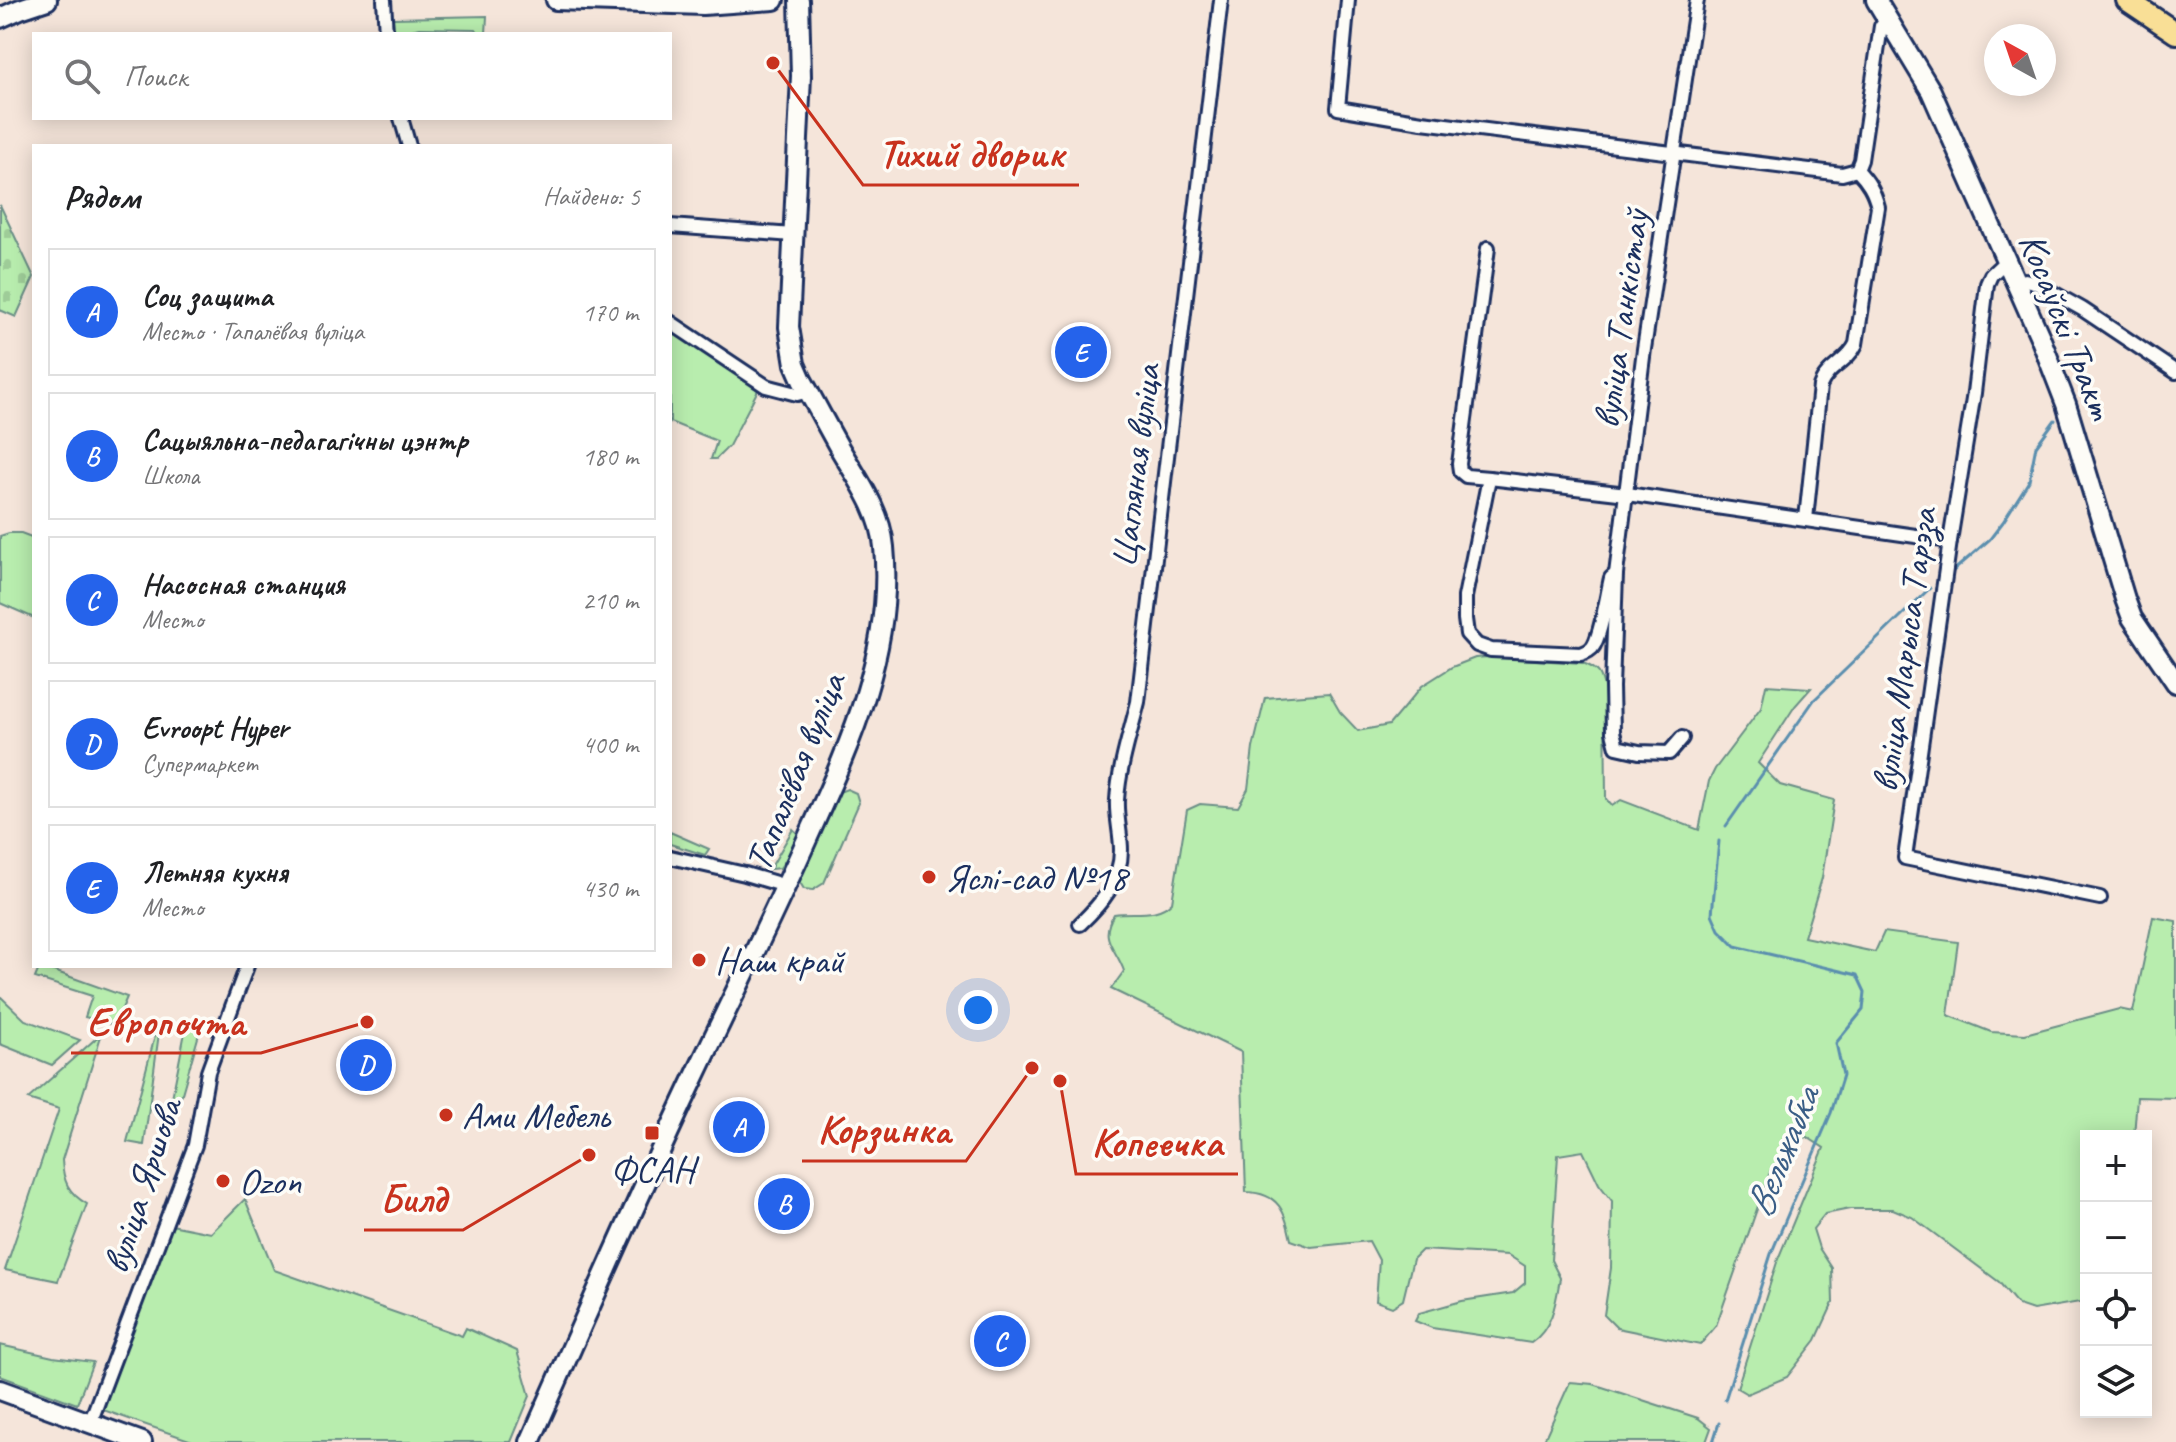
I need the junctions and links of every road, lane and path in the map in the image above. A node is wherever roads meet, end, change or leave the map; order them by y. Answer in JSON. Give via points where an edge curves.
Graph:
{"nodes":[{"id":1,"x":47,"y":0,"type":"edge"},
{"id":2,"x":384,"y":0,"type":"edge"},
{"id":3,"x":556,"y":0,"type":"edge"},
{"id":4,"x":774,"y":0,"type":"edge"},
{"id":5,"x":799,"y":0,"type":"edge"},
{"id":6,"x":1221,"y":0,"type":"edge"},
{"id":7,"x":1348,"y":0,"type":"edge"},
{"id":8,"x":1697,"y":0,"type":"edge"},
{"id":9,"x":1876,"y":0,"type":"edge"},
{"id":10,"x":2127,"y":0,"type":"edge"},
{"id":11,"x":0,"y":18,"type":"edge"},
{"id":12,"x":1887,"y":19,"type":"junction"},
{"id":13,"x":386,"y":32,"type":"edge"},
{"id":14,"x":2176,"y":33,"type":"edge"},
{"id":15,"x":402,"y":120,"type":"edge"},
{"id":16,"x":408,"y":144,"type":"edge"},
{"id":17,"x":1675,"y":153,"type":"junction"},
{"id":18,"x":1857,"y":170,"type":"junction"},
{"id":19,"x":672,"y":226,"type":"edge"},
{"id":20,"x":793,"y":235,"type":"junction"},
{"id":21,"x":1488,"y":248,"type":"dead end"},
{"id":22,"x":2006,"y":261,"type":"junction"},
{"id":23,"x":2015,"y":283,"type":"junction"},
{"id":24,"x":672,"y":323,"type":"edge"},
{"id":25,"x":2176,"y":372,"type":"edge"},
{"id":26,"x":809,"y":391,"type":"junction"},
{"id":27,"x":1489,"y":478,"type":"junction"},
{"id":28,"x":1627,"y":494,"type":"junction"},
{"id":29,"x":1806,"y":519,"type":"junction"},
{"id":30,"x":1950,"y":541,"type":"junction"},
{"id":31,"x":1616,"y":574,"type":"junction"},
{"id":32,"x":2176,"y":683,"type":"edge"},
{"id":33,"x":1682,"y":738,"type":"dead end"},
{"id":34,"x":672,"y":857,"type":"edge"},
{"id":35,"x":786,"y":886,"type":"junction"},
{"id":36,"x":2100,"y":898,"type":"dead end"},
{"id":37,"x":1080,"y":924,"type":"dead end"},
{"id":38,"x":246,"y":968,"type":"edge"},
{"id":39,"x":0,"y":1390,"type":"edge"},
{"id":40,"x":90,"y":1423,"type":"junction"},
{"id":41,"x":142,"y":1442,"type":"edge"},
{"id":42,"x":530,"y":1442,"type":"edge"}],
"edges":[{"from":1,"to":11,"type":"main road"},
{"from":2,"to":13,"type":"street"},
{"from":3,"to":4,"type":"main road","via":[[703,5]]},
{"from":5,"to":20,"type":"main road","name":"Тапалёвая вуліца"},
{"from":6,"to":37,"type":"street","name":"Цагляная вуліца","via":[[1138,702],[1117,802],[1120,870],[1101,904]]},
{"from":7,"to":17,"type":"street","via":[[1338,108]]},
{"from":8,"to":17,"type":"street","name":"вуліца Танкістаў"},
{"from":9,"to":12,"type":"main road","name":"Косаўскі Тракт"},
{"from":10,"to":14,"type":"highway"},
{"from":12,"to":18,"type":"street","via":[[1881,26]]},
{"from":12,"to":22,"type":"main road","name":"Косаўскі Тракт","via":[[1931,91]]},
{"from":15,"to":16,"type":"street"},
{"from":17,"to":18,"type":"street","via":[[1842,174]]},
{"from":17,"to":28,"type":"street","name":"вуліца Танкістаў"},
{"from":18,"to":29,"type":"street","via":[[1878,207],[1856,344],[1820,386]]},
{"from":19,"to":20,"type":"street"},
{"from":20,"to":26,"type":"main road","name":"Тапалёвая вуліца","via":[[789,327],[795,364]]},
{"from":21,"to":27,"type":"street","via":[[1459,464],[1466,476]]},
{"from":22,"to":23,"type":"main road","name":"Косаўскі Тракт"},
{"from":22,"to":30,"type":"street","name":"вуліца Марыса Тарэза","via":[[1987,284]]},
{"from":23,"to":25,"type":"street","via":[[2034,282]]},
{"from":23,"to":32,"type":"main road","name":"Косаўскі Тракт","via":[[2066,404],[2132,618]]},
{"from":24,"to":26,"type":"street","via":[[766,386],[797,394]]},
{"from":26,"to":35,"type":"main road","name":"Тапалёвая вуліца","via":[[870,500],[880,524],[885,573],[879,639],[862,711]]},
{"from":27,"to":28,"type":"street"},
{"from":27,"to":31,"type":"street","name":"вуліца Танкістаў","via":[[1465,597],[1467,634],[1477,645],[1491,650],[1589,651]]},
{"from":28,"to":29,"type":"street"},
{"from":28,"to":31,"type":"street","name":"вуліца Танкістаў"},
{"from":29,"to":30,"type":"street"},
{"from":30,"to":36,"type":"street","name":"вуліца Марыса Тарэза","via":[[1905,858]]},
{"from":31,"to":33,"type":"street","name":"вуліца Танкістаў","via":[[1612,703],[1617,747],[1669,753]]},
{"from":34,"to":35,"type":"street"},
{"from":35,"to":42,"type":"main road","name":"Тапалёвая вуліца"},
{"from":38,"to":40,"type":"street","name":"вуліца Яршова","via":[[208,1072],[195,1145]]},
{"from":39,"to":40,"type":"main road"},
{"from":40,"to":41,"type":"main road"}]}
